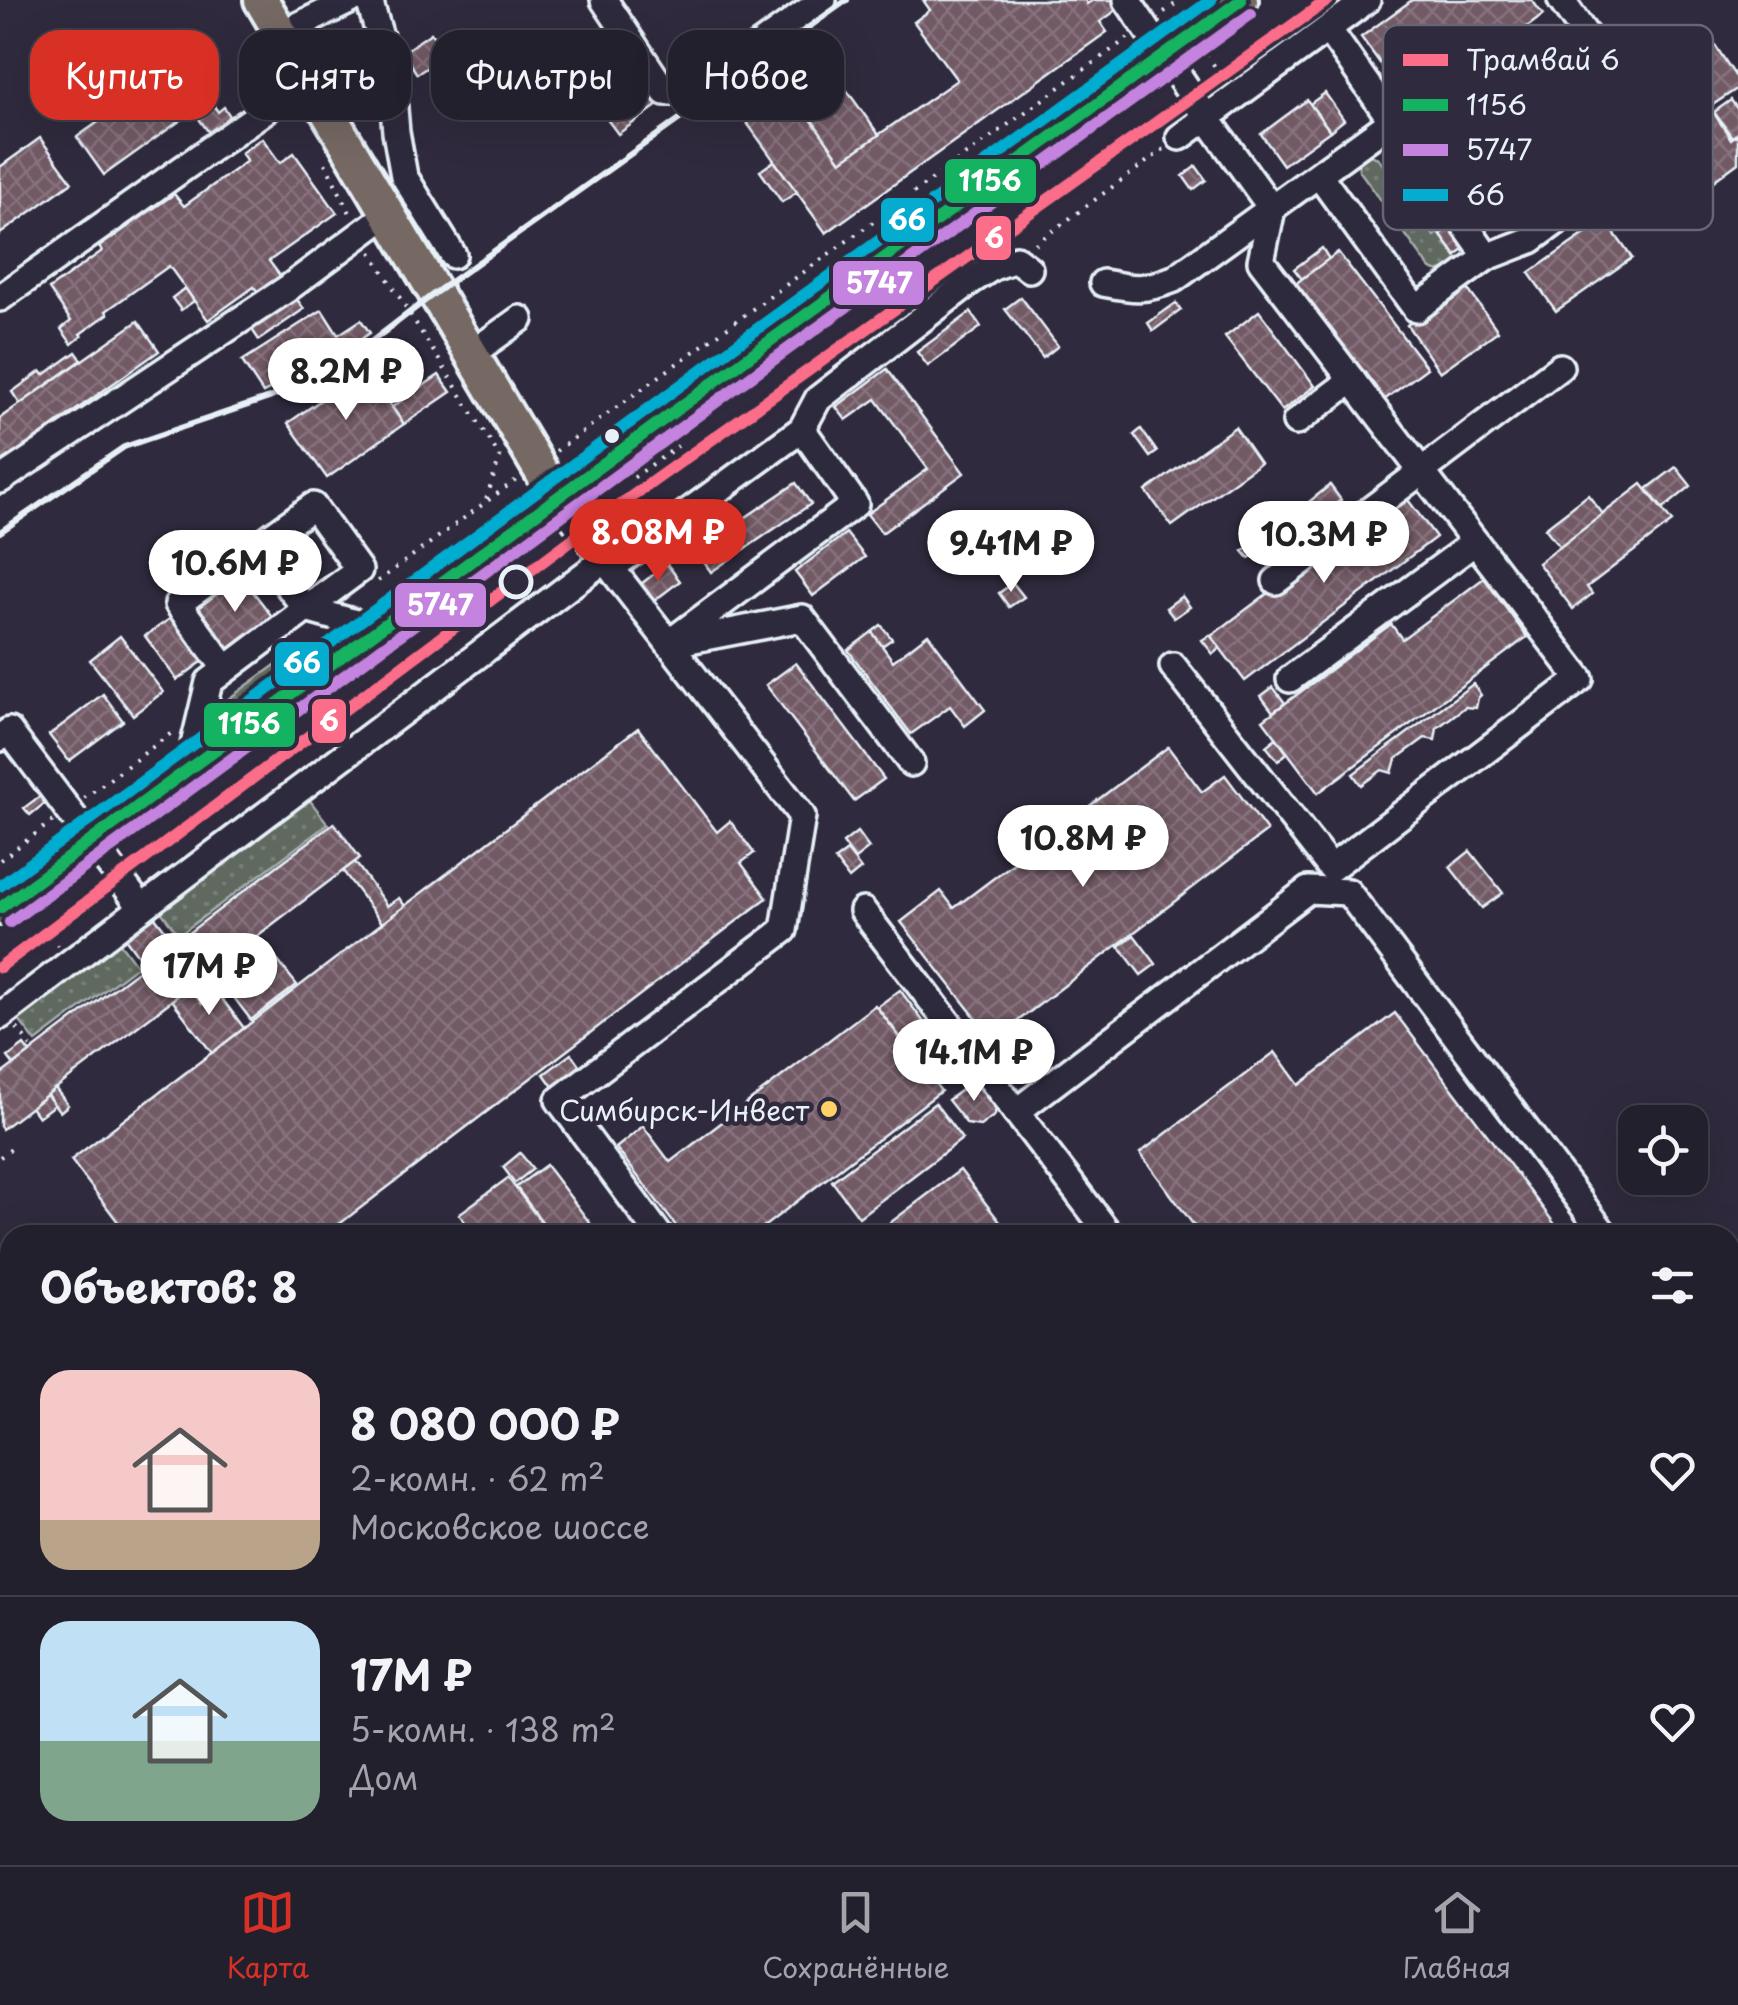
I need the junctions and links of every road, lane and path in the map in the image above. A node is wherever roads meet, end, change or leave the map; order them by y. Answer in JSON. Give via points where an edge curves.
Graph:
{"nodes":[{"id":1,"x":261,"y":0,"type":"edge"},
{"id":2,"x":350,"y":0,"type":"edge"},
{"id":3,"x":369,"y":0,"type":"edge"},
{"id":4,"x":604,"y":0,"type":"edge"},
{"id":5,"x":823,"y":0,"type":"edge"},
{"id":6,"x":1128,"y":0,"type":"edge"},
{"id":7,"x":1181,"y":0,"type":"edge"},
{"id":8,"x":1241,"y":0,"type":"edge"},
{"id":9,"x":1367,"y":0,"type":"edge"},
{"id":10,"x":1561,"y":0,"type":"edge"},
{"id":11,"x":1578,"y":25,"type":"edge"},
{"id":12,"x":1145,"y":26,"type":"junction"},
{"id":13,"x":1328,"y":29,"type":"junction"},
{"id":14,"x":279,"y":30,"type":"edge"},
{"id":15,"x":289,"y":30,"type":"edge"},
{"id":16,"x":1165,"y":55,"type":"junction"},
{"id":17,"x":1383,"y":108,"type":"edge"},
{"id":18,"x":1206,"y":118,"type":"junction"},
{"id":19,"x":251,"y":120,"type":"edge"},
{"id":20,"x":332,"y":120,"type":"edge"},
{"id":21,"x":1383,"y":127,"type":"edge"},
{"id":22,"x":1180,"y":137,"type":"joint"},
{"id":23,"x":1318,"y":174,"type":"junction"},
{"id":24,"x":1272,"y":209,"type":"junction"},
{"id":25,"x":388,"y":214,"type":"junction"},
{"id":26,"x":1468,"y":230,"type":"edge"},
{"id":27,"x":1544,"y":230,"type":"edge"},
{"id":28,"x":453,"y":255,"type":"dead end"},
{"id":29,"x":1032,"y":256,"type":"joint"},
{"id":30,"x":1487,"y":257,"type":"junction"},
{"id":31,"x":1103,"y":283,"type":"dead end"},
{"id":32,"x":0,"y":298,"type":"edge"},
{"id":33,"x":520,"y":319,"type":"dead end"},
{"id":34,"x":471,"y":354,"type":"junction"},
{"id":35,"x":1560,"y":367,"type":"dead end"},
{"id":36,"x":1352,"y":380,"type":"junction"},
{"id":37,"x":1296,"y":422,"type":"dead end"},
{"id":38,"x":802,"y":429,"type":"junction"},
{"id":39,"x":536,"y":464,"type":"junction"},
{"id":40,"x":1421,"y":472,"type":"junction"},
{"id":41,"x":0,"y":480,"type":"edge"},
{"id":42,"x":557,"y":498,"type":"junction"},
{"id":43,"x":1475,"y":542,"type":"junction"},
{"id":44,"x":258,"y":546,"type":"junction"},
{"id":45,"x":608,"y":564,"type":"junction"},
{"id":46,"x":1276,"y":581,"type":"dead end"},
{"id":47,"x":377,"y":582,"type":"dead end"},
{"id":48,"x":306,"y":609,"type":"junction"},
{"id":49,"x":381,"y":630,"type":"junction"},
{"id":50,"x":669,"y":644,"type":"junction"},
{"id":51,"x":1173,"y":666,"type":"dead end"},
{"id":52,"x":226,"y":669,"type":"junction"},
{"id":53,"x":1290,"y":679,"type":"dead end"},
{"id":54,"x":203,"y":710,"type":"junction"},
{"id":55,"x":0,"y":738,"type":"edge"},
{"id":56,"x":911,"y":763,"type":"dead end"},
{"id":57,"x":188,"y":770,"type":"junction"},
{"id":58,"x":68,"y":810,"type":"junction"},
{"id":59,"x":91,"y":841,"type":"junction"},
{"id":60,"x":0,"y":860,"type":"edge"},
{"id":61,"x":0,"y":908,"type":"edge"},
{"id":62,"x":142,"y":908,"type":"junction"},
{"id":63,"x":862,"y":911,"type":"dead end"},
{"id":64,"x":60,"y":948,"type":"dead end"},
{"id":65,"x":0,"y":974,"type":"edge"},
{"id":66,"x":0,"y":1016,"type":"edge"},
{"id":67,"x":1016,"y":1112,"type":"junction"},
{"id":68,"x":14,"y":1146,"type":"dead end"},
{"id":69,"x":0,"y":1157,"type":"edge"},
{"id":70,"x":653,"y":1225,"type":"edge"},
{"id":71,"x":1102,"y":1225,"type":"edge"},
{"id":72,"x":1598,"y":1225,"type":"edge"}],
"edges":[{"from":1,"to":14,"type":"main road"},
{"from":2,"to":15,"type":"street"},
{"from":3,"to":28,"type":"street","via":[[392,74],[404,176]]},
{"from":4,"to":5,"type":"street","via":[[665,92],[694,92]]},
{"from":6,"to":12,"type":"street"},
{"from":7,"to":12,"type":"path"},
{"from":8,"to":16,"type":"main road"},
{"from":9,"to":13,"type":"street"},
{"from":10,"to":11,"type":"street"},
{"from":12,"to":16,"type":"street"},
{"from":12,"to":39,"type":"path"},
{"from":13,"to":17,"type":"street"},
{"from":13,"to":18,"type":"street"},
{"from":16,"to":18,"type":"street"},
{"from":16,"to":42,"type":"main road"},
{"from":18,"to":22,"type":"street"},
{"from":18,"to":24,"type":"street"},
{"from":19,"to":32,"type":"street"},
{"from":20,"to":25,"type":"main road"},
{"from":21,"to":23,"type":"street"},
{"from":22,"to":29,"type":"path"},
{"from":23,"to":24,"type":"street"},
{"from":23,"to":30,"type":"street","via":[[1416,309]]},
{"from":24,"to":31,"type":"street","via":[[1174,279],[1135,289]]},
{"from":24,"to":36,"type":"street","via":[[1261,261]]},
{"from":25,"to":34,"type":"main road"},
{"from":25,"to":41,"type":"street"},
{"from":26,"to":30,"type":"street"},
{"from":27,"to":30,"type":"street"},
{"from":29,"to":38,"type":"street","via":[[971,281],[818,399]]},
{"from":33,"to":34,"type":"street"},
{"from":34,"to":39,"type":"main road"},
{"from":35,"to":40,"type":"street"},
{"from":36,"to":37,"type":"street"},
{"from":36,"to":40,"type":"street"},
{"from":38,"to":45,"type":"street"},
{"from":38,"to":50,"type":"street","via":[[855,504]]},
{"from":39,"to":42,"type":"main road"},
{"from":39,"to":47,"type":"path"},
{"from":40,"to":43,"type":"street"},
{"from":40,"to":46,"type":"street"},
{"from":42,"to":45,"type":"street"},
{"from":42,"to":49,"type":"main road"},
{"from":43,"to":51,"type":"street","via":[[1580,678],[1332,868]]},
{"from":43,"to":53,"type":"street"},
{"from":44,"to":48,"type":"street"},
{"from":44,"to":48,"type":"street","via":[[313,506],[359,570]]},
{"from":44,"to":52,"type":"street","via":[[178,604]]},
{"from":45,"to":50,"type":"street"},
{"from":45,"to":62,"type":"street"},
{"from":48,"to":49,"type":"street"},
{"from":48,"to":52,"type":"street"},
{"from":49,"to":57,"type":"main road"},
{"from":50,"to":56,"type":"street","via":[[802,618]]},
{"from":50,"to":70,"type":"street","via":[[802,816],[784,930],[560,1100]]},
{"from":52,"to":54,"type":"street","via":[[209,682]]},
{"from":54,"to":57,"type":"street"},
{"from":54,"to":58,"type":"path"},
{"from":55,"to":58,"type":"street","via":[[9,731]]},
{"from":57,"to":59,"type":"main road"},
{"from":58,"to":59,"type":"street"},
{"from":58,"to":60,"type":"path"},
{"from":59,"to":61,"type":"main road"},
{"from":59,"to":62,"type":"street"},
{"from":62,"to":66,"type":"street"},
{"from":63,"to":67,"type":"street"},
{"from":64,"to":65,"type":"path","via":[[52,937]]},
{"from":67,"to":71,"type":"street"},
{"from":67,"to":72,"type":"street","via":[[1308,890],[1348,892]]},
{"from":68,"to":69,"type":"path"}]}
